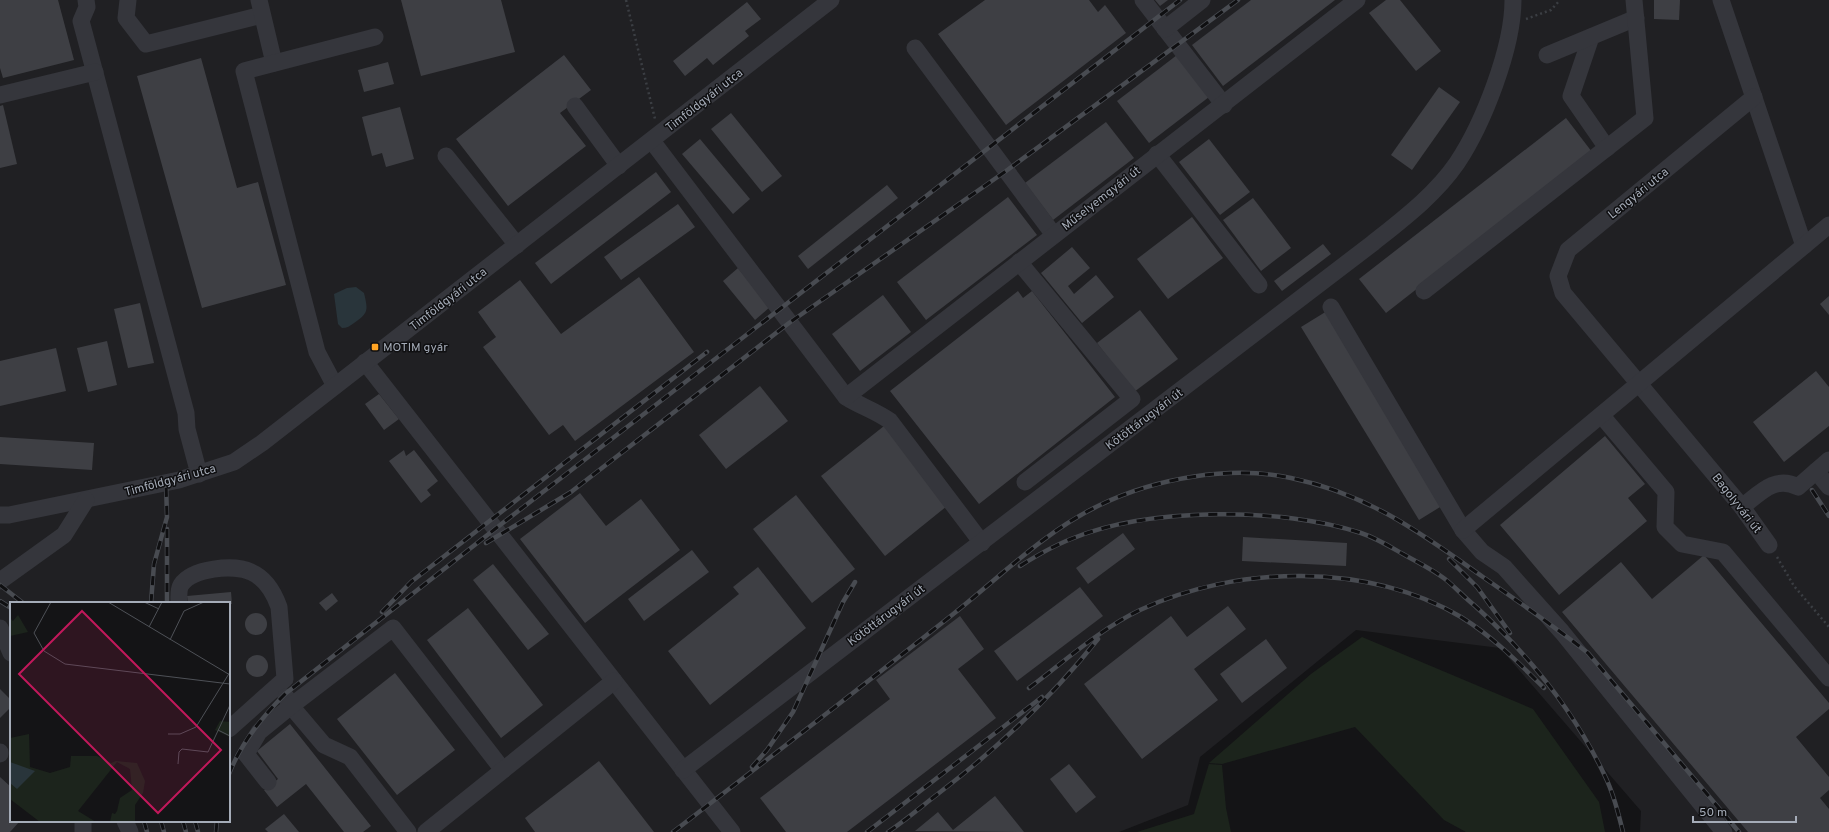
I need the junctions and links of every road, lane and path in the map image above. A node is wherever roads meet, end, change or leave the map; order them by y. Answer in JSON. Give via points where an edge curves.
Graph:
{"nodes":[{"id":1,"x":86,"y":0,"type":"edge"},
{"id":2,"x":128,"y":0,"type":"edge"},
{"id":3,"x":626,"y":0,"type":"edge"},
{"id":4,"x":831,"y":0,"type":"edge"},
{"id":5,"x":1143,"y":0,"type":"edge"},
{"id":6,"x":1202,"y":0,"type":"edge"},
{"id":7,"x":1358,"y":0,"type":"edge"},
{"id":8,"x":1513,"y":0,"type":"edge"},
{"id":9,"x":1560,"y":0,"type":"edge"},
{"id":10,"x":1634,"y":0,"type":"edge"},
{"id":11,"x":1721,"y":0,"type":"edge"},
{"id":12,"x":261,"y":8,"type":"edge"},
{"id":13,"x":1636,"y":18,"type":"junction"},
{"id":14,"x":1164,"y":29,"type":"junction"},
{"id":15,"x":1510,"y":29,"type":"junction"},
{"id":16,"x":375,"y":37,"type":"dead end"},
{"id":17,"x":1591,"y":37,"type":"junction"},
{"id":18,"x":915,"y":48,"type":"dead end"},
{"id":19,"x":1546,"y":55,"type":"dead end"},
{"id":20,"x":274,"y":63,"type":"junction"},
{"id":21,"x":95,"y":72,"type":"junction"},
{"id":22,"x":0,"y":95,"type":"edge"},
{"id":23,"x":1754,"y":98,"type":"junction"},
{"id":24,"x":1224,"y":105,"type":"junction"},
{"id":25,"x":574,"y":106,"type":"dead end"},
{"id":26,"x":656,"y":138,"type":"junction"},
{"id":27,"x":1607,"y":148,"type":"junction"},
{"id":28,"x":1158,"y":154,"type":"junction"},
{"id":29,"x":446,"y":156,"type":"dead end"},
{"id":30,"x":619,"y":166,"type":"junction"},
{"id":31,"x":1829,"y":225,"type":"edge"},
{"id":32,"x":1054,"y":235,"type":"junction"},
{"id":33,"x":517,"y":245,"type":"junction"},
{"id":34,"x":1804,"y":246,"type":"junction"},
{"id":35,"x":1019,"y":262,"type":"junction"},
{"id":36,"x":1259,"y":285,"type":"dead end"},
{"id":37,"x":1424,"y":291,"type":"dead end"},
{"id":38,"x":1331,"y":307,"type":"dead end"},
{"id":39,"x":365,"y":362,"type":"junction"},
{"id":40,"x":1639,"y":382,"type":"junction"},
{"id":41,"x":335,"y":386,"type":"junction"},
{"id":42,"x":846,"y":396,"type":"junction"},
{"id":43,"x":1602,"y":416,"type":"junction"},
{"id":44,"x":1823,"y":466,"type":"edge"},
{"id":45,"x":199,"y":474,"type":"junction"},
{"id":46,"x":1025,"y":482,"type":"dead end"},
{"id":47,"x":1829,"y":487,"type":"edge"},
{"id":48,"x":86,"y":500,"type":"junction"},
{"id":49,"x":1742,"y":506,"type":"junction"},
{"id":50,"x":0,"y":514,"type":"edge"},
{"id":51,"x":1463,"y":530,"type":"junction"},
{"id":52,"x":982,"y":543,"type":"junction"},
{"id":53,"x":1769,"y":545,"type":"joint"},
{"id":54,"x":0,"y":581,"type":"edge"},
{"id":55,"x":179,"y":602,"type":"edge"},
{"id":56,"x":0,"y":615,"type":"edge"},
{"id":57,"x":1829,"y":627,"type":"edge"},
{"id":58,"x":0,"y":628,"type":"edge"},
{"id":59,"x":10,"y":628,"type":"edge"},
{"id":60,"x":10,"y":651,"type":"edge"},
{"id":61,"x":1829,"y":678,"type":"edge"},
{"id":62,"x":285,"y":679,"type":"junction"},
{"id":63,"x":614,"y":681,"type":"junction"},
{"id":64,"x":291,"y":706,"type":"junction"},
{"id":65,"x":230,"y":728,"type":"edge"},
{"id":66,"x":503,"y":770,"type":"junction"},
{"id":67,"x":684,"y":770,"type":"junction"},
{"id":68,"x":268,"y":782,"type":"dead end"},
{"id":69,"x":125,"y":822,"type":"edge"},
{"id":70,"x":130,"y":832,"type":"edge"},
{"id":71,"x":408,"y":832,"type":"edge"},
{"id":72,"x":426,"y":832,"type":"edge"},
{"id":73,"x":732,"y":832,"type":"edge"},
{"id":74,"x":1724,"y":832,"type":"edge"}],
"edges":[{"from":1,"to":21,"type":"street","via":[[87,7],[81,21]]},
{"from":2,"to":12,"type":"street","via":[[126,18],[146,44]]},
{"from":3,"to":26,"type":"path"},
{"from":4,"to":26,"type":"street","name":"Timföldgyári utca"},
{"from":5,"to":14,"type":"street"},
{"from":6,"to":14,"type":"street"},
{"from":7,"to":24,"type":"street","name":"Műselyemgyári út"},
{"from":8,"to":15,"type":"street","name":"Kötöttárugyári út"},
{"from":9,"to":15,"type":"path","via":[[1551,10]]},
{"from":10,"to":13,"type":"street"},
{"from":11,"to":23,"type":"street"},
{"from":12,"to":20,"type":"street"},
{"from":13,"to":17,"type":"street"},
{"from":13,"to":27,"type":"street","via":[[1645,118]]},
{"from":14,"to":24,"type":"street"},
{"from":15,"to":52,"type":"street","name":"Kötöttárugyári út","via":[[1504,58],[1488,102],[1456,163],[1410,213]]},
{"from":16,"to":20,"type":"street"},
{"from":17,"to":19,"type":"street"},
{"from":17,"to":27,"type":"street","via":[[1571,96]]},
{"from":18,"to":32,"type":"street"},
{"from":20,"to":41,"type":"street","via":[[244,71],[317,352]]},
{"from":21,"to":22,"type":"street"},
{"from":21,"to":45,"type":"street","via":[[186,413],[187,429]]},
{"from":23,"to":34,"type":"street"},
{"from":23,"to":40,"type":"street","name":"Lengyári utca","via":[[1568,250],[1558,276],[1564,293]]},
{"from":24,"to":28,"type":"street","name":"Műselyemgyári út"},
{"from":25,"to":30,"type":"street"},
{"from":26,"to":30,"type":"street","name":"Timföldgyári utca"},
{"from":26,"to":42,"type":"street"},
{"from":27,"to":37,"type":"street"},
{"from":28,"to":32,"type":"street","name":"Műselyemgyári út"},
{"from":28,"to":36,"type":"street"},
{"from":29,"to":33,"type":"street"},
{"from":30,"to":33,"type":"street","name":"Timföldgyári utca"},
{"from":31,"to":34,"type":"street"},
{"from":32,"to":35,"type":"street","name":"Műselyemgyári út"},
{"from":33,"to":39,"type":"street","name":"Timföldgyári utca"},
{"from":34,"to":40,"type":"street"},
{"from":35,"to":42,"type":"street","name":"Műselyemgyári út"},
{"from":35,"to":46,"type":"street","via":[[1132,399]]},
{"from":38,"to":51,"type":"street"},
{"from":39,"to":41,"type":"street","name":"Timföldgyári utca"},
{"from":39,"to":63,"type":"street"},
{"from":40,"to":43,"type":"street"},
{"from":40,"to":49,"type":"street","name":"Bagolyvári út"},
{"from":41,"to":45,"type":"street","name":"Timföldgyári utca","via":[[234,462]]},
{"from":42,"to":52,"type":"street","via":[[890,420]]},
{"from":43,"to":51,"type":"street"},
{"from":43,"to":61,"type":"street","via":[[1666,492],[1665,527],[1682,544],[1724,552]]},
{"from":44,"to":47,"type":"street"},
{"from":44,"to":49,"type":"street","via":[[1798,487],[1791,483],[1775,482]]},
{"from":45,"to":48,"type":"street","name":"Timföldgyári utca"},
{"from":48,"to":50,"type":"street","name":"Timföldgyári utca","via":[[9,516]]},
{"from":48,"to":54,"type":"street","via":[[64,535]]},
{"from":49,"to":53,"type":"street","name":"Bagolyvári út"},
{"from":51,"to":74,"type":"street","via":[[1482,552],[1504,567],[1562,632]]},
{"from":52,"to":67,"type":"street","name":"Kötöttárugyári út"},
{"from":53,"to":57,"type":"path","name":"Bagolyvári út","via":[[1794,586]]},
{"from":55,"to":62,"type":"street","via":[[181,585],[193,575],[225,568],[242,569],[259,576],[276,597],[279,607]]},
{"from":56,"to":59,"type":"street"},
{"from":58,"to":60,"type":"street"},
{"from":62,"to":64,"type":"street","via":[[285,694]]},
{"from":62,"to":65,"type":"street"},
{"from":63,"to":66,"type":"street"},
{"from":63,"to":67,"type":"street"},
{"from":64,"to":66,"type":"street","via":[[393,628]]},
{"from":64,"to":68,"type":"street","via":[[259,732],[246,754]]},
{"from":64,"to":71,"type":"street","via":[[324,745],[350,757]]},
{"from":66,"to":72,"type":"street"},
{"from":67,"to":73,"type":"street"},
{"from":69,"to":70,"type":"street"}]}
